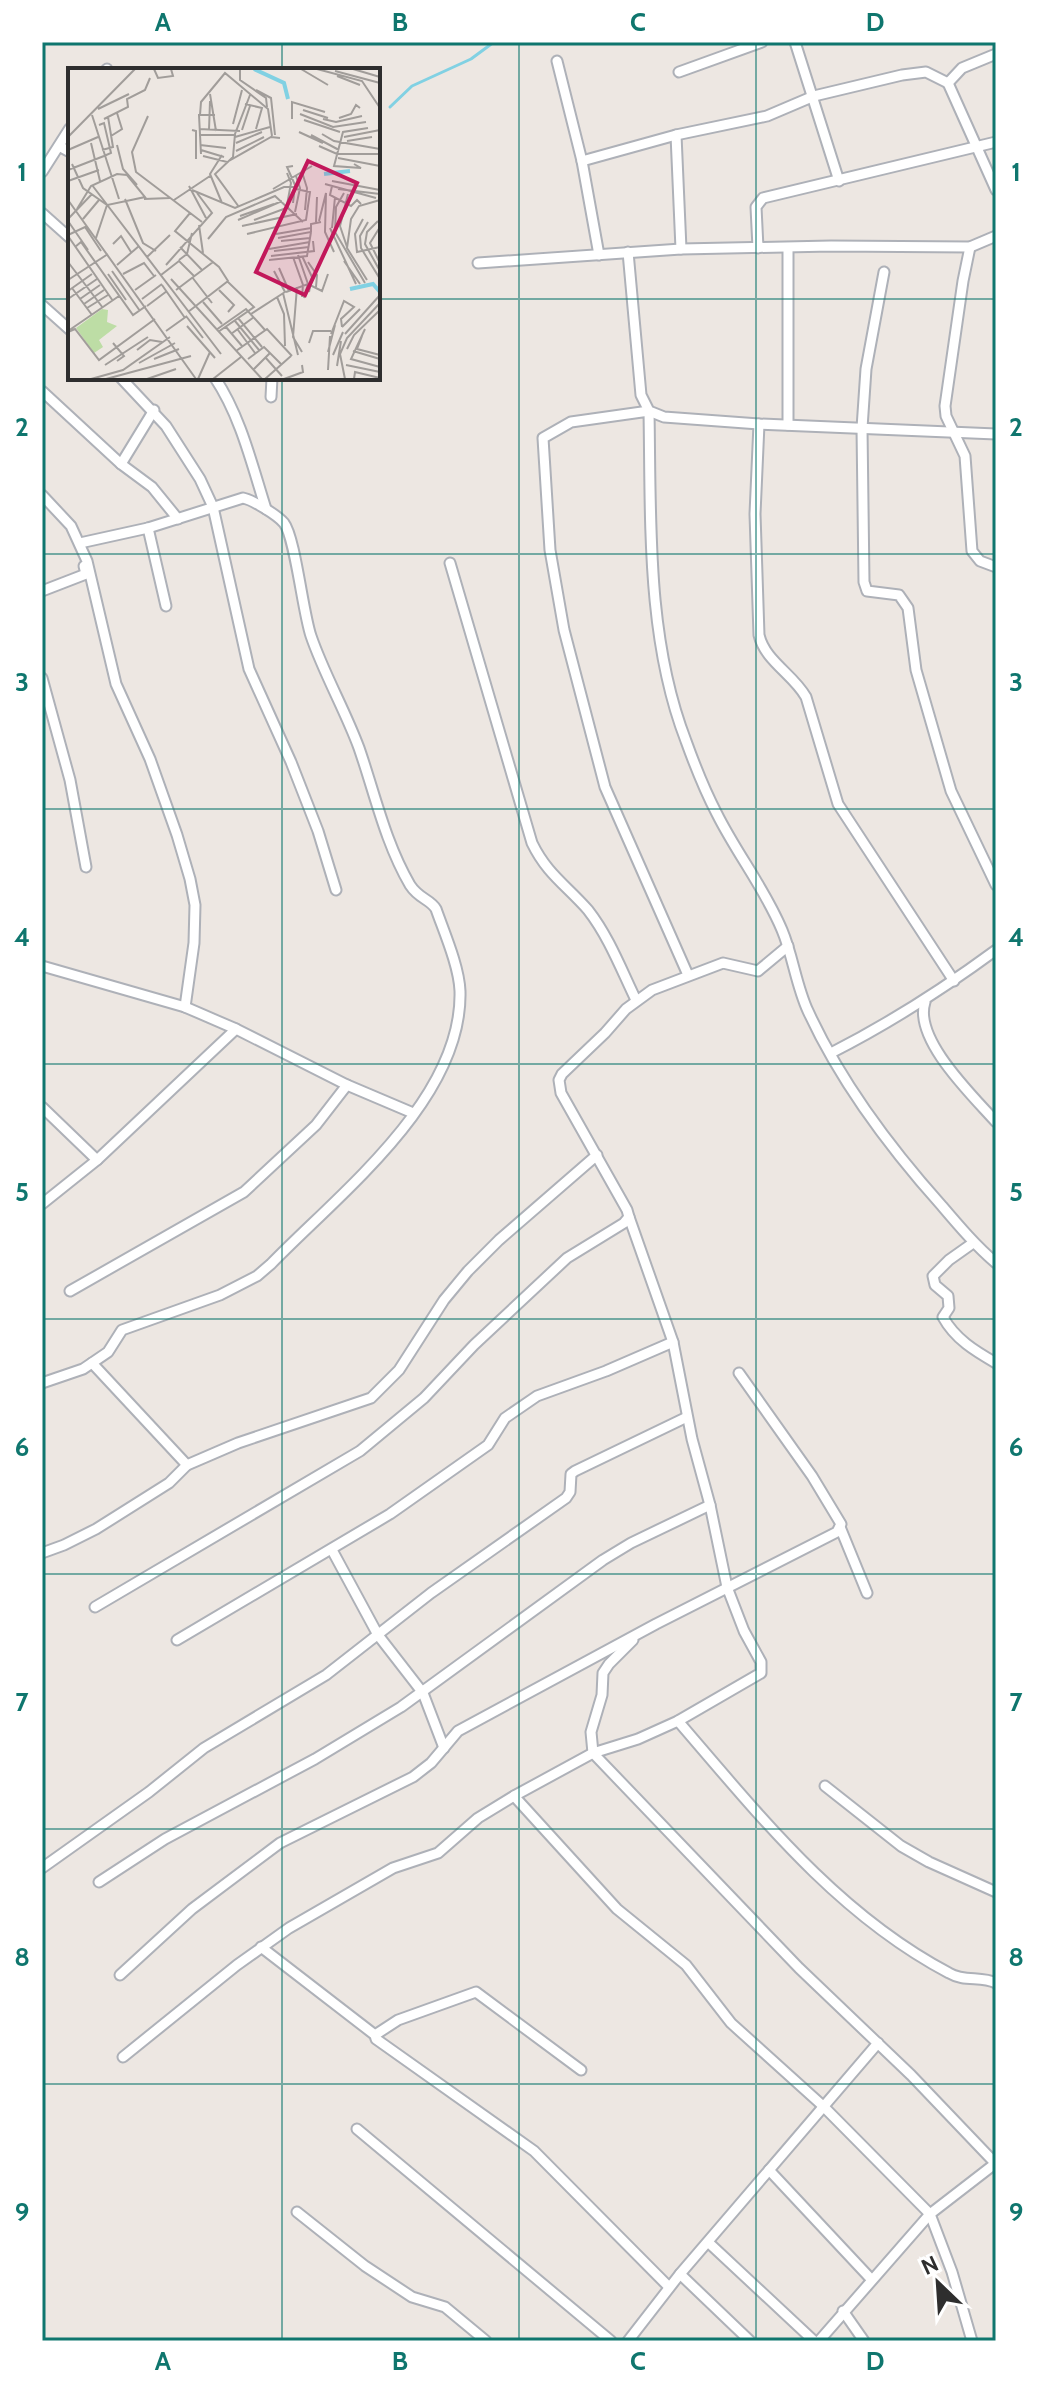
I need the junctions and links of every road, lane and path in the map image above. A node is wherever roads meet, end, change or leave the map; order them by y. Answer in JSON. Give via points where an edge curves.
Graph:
{"nodes":[{"id":1,"x":762,"y":42,"type":"edge"},
{"id":2,"x":795,"y":42,"type":"edge"},
{"id":3,"x":996,"y":54,"type":"edge"},
{"id":4,"x":557,"y":61,"type":"dead end"},
{"id":5,"x":679,"y":72,"type":"dead end"},
{"id":6,"x":948,"y":83,"type":"junction"},
{"id":7,"x":814,"y":96,"type":"junction"},
{"id":8,"x":68,"y":131,"type":"edge"},
{"id":9,"x":676,"y":135,"type":"junction"},
{"id":10,"x":996,"y":142,"type":"edge"},
{"id":11,"x":59,"y":146,"type":"junction"},
{"id":12,"x":976,"y":148,"type":"junction"},
{"id":13,"x":68,"y":151,"type":"edge"},
{"id":14,"x":582,"y":161,"type":"junction"},
{"id":15,"x":42,"y":172,"type":"edge"},
{"id":16,"x":839,"y":181,"type":"junction"},
{"id":17,"x":996,"y":190,"type":"edge"},
{"id":18,"x":42,"y":213,"type":"edge"},
{"id":19,"x":68,"y":236,"type":"edge"},
{"id":20,"x":996,"y":236,"type":"edge"},
{"id":21,"x":970,"y":247,"type":"junction"},
{"id":22,"x":758,"y":248,"type":"junction"},
{"id":23,"x":788,"y":248,"type":"junction"},
{"id":24,"x":681,"y":249,"type":"junction"},
{"id":25,"x":628,"y":252,"type":"junction"},
{"id":26,"x":599,"y":255,"type":"junction"},
{"id":27,"x":478,"y":263,"type":"dead end"},
{"id":28,"x":884,"y":272,"type":"dead end"},
{"id":29,"x":42,"y":305,"type":"edge"},
{"id":30,"x":68,"y":328,"type":"edge"},
{"id":31,"x":123,"y":380,"type":"edge"},
{"id":32,"x":216,"y":380,"type":"edge"},
{"id":33,"x":272,"y":380,"type":"edge"},
{"id":34,"x":42,"y":391,"type":"edge"},
{"id":35,"x":271,"y":397,"type":"dead end"},
{"id":36,"x":154,"y":410,"type":"junction"},
{"id":37,"x":649,"y":411,"type":"junction"},
{"id":38,"x":759,"y":424,"type":"junction"},
{"id":39,"x":788,"y":425,"type":"junction"},
{"id":40,"x":862,"y":428,"type":"junction"},
{"id":41,"x":954,"y":432,"type":"junction"},
{"id":42,"x":996,"y":434,"type":"edge"},
{"id":43,"x":121,"y":464,"type":"junction"},
{"id":44,"x":42,"y":495,"type":"edge"},
{"id":45,"x":213,"y":507,"type":"junction"},
{"id":46,"x":266,"y":511,"type":"junction"},
{"id":47,"x":178,"y":519,"type":"junction"},
{"id":48,"x":148,"y":528,"type":"junction"},
{"id":49,"x":80,"y":543,"type":"junction"},
{"id":50,"x":450,"y":563,"type":"dead end"},
{"id":51,"x":996,"y":567,"type":"edge"},
{"id":52,"x":42,"y":591,"type":"edge"},
{"id":53,"x":166,"y":606,"type":"dead end"},
{"id":54,"x":42,"y":678,"type":"edge"},
{"id":55,"x":86,"y":867,"type":"dead end"},
{"id":56,"x":996,"y":885,"type":"edge"},
{"id":57,"x":336,"y":890,"type":"dead end"},
{"id":58,"x":788,"y":946,"type":"junction"},
{"id":59,"x":996,"y":950,"type":"edge"},
{"id":60,"x":42,"y":966,"type":"edge"},
{"id":61,"x":688,"y":975,"type":"junction"},
{"id":62,"x":954,"y":981,"type":"junction"},
{"id":63,"x":636,"y":1000,"type":"junction"},
{"id":64,"x":925,"y":1001,"type":"junction"},
{"id":65,"x":185,"y":1007,"type":"junction"},
{"id":66,"x":236,"y":1029,"type":"junction"},
{"id":67,"x":831,"y":1053,"type":"junction"},
{"id":68,"x":347,"y":1085,"type":"junction"},
{"id":69,"x":42,"y":1107,"type":"edge"},
{"id":70,"x":413,"y":1113,"type":"junction"},
{"id":71,"x":996,"y":1122,"type":"edge"},
{"id":72,"x":597,"y":1155,"type":"junction"},
{"id":73,"x":97,"y":1160,"type":"junction"},
{"id":74,"x":42,"y":1204,"type":"edge"},
{"id":75,"x":629,"y":1217,"type":"junction"},
{"id":76,"x":973,"y":1243,"type":"junction"},
{"id":77,"x":996,"y":1263,"type":"edge"},
{"id":78,"x":70,"y":1291,"type":"dead end"},
{"id":79,"x":673,"y":1342,"type":"junction"},
{"id":80,"x":92,"y":1363,"type":"junction"},
{"id":81,"x":996,"y":1363,"type":"edge"},
{"id":82,"x":739,"y":1373,"type":"dead end"},
{"id":83,"x":42,"y":1383,"type":"edge"},
{"id":84,"x":687,"y":1417,"type":"junction"},
{"id":85,"x":187,"y":1465,"type":"junction"},
{"id":86,"x":710,"y":1505,"type":"junction"},
{"id":87,"x":840,"y":1527,"type":"junction"},
{"id":88,"x":332,"y":1550,"type":"junction"},
{"id":89,"x":42,"y":1553,"type":"edge"},
{"id":90,"x":727,"y":1587,"type":"junction"},
{"id":91,"x":867,"y":1593,"type":"dead end"},
{"id":92,"x":95,"y":1607,"type":"dead end"},
{"id":93,"x":378,"y":1635,"type":"junction"},
{"id":94,"x":637,"y":1635,"type":"junction"},
{"id":95,"x":177,"y":1640,"type":"dead end"},
{"id":96,"x":423,"y":1693,"type":"junction"},
{"id":97,"x":678,"y":1721,"type":"junction"},
{"id":98,"x":444,"y":1748,"type":"junction"},
{"id":99,"x":593,"y":1753,"type":"junction"},
{"id":100,"x":825,"y":1786,"type":"dead end"},
{"id":101,"x":514,"y":1796,"type":"junction"},
{"id":102,"x":42,"y":1868,"type":"edge"},
{"id":103,"x":99,"y":1882,"type":"dead end"},
{"id":104,"x":996,"y":1892,"type":"edge"},
{"id":105,"x":261,"y":1947,"type":"junction"},
{"id":106,"x":120,"y":1975,"type":"dead end"},
{"id":107,"x":996,"y":1983,"type":"edge"},
{"id":108,"x":375,"y":2035,"type":"junction"},
{"id":109,"x":878,"y":2043,"type":"junction"},
{"id":110,"x":123,"y":2057,"type":"dead end"},
{"id":111,"x":581,"y":2070,"type":"dead end"},
{"id":112,"x":823,"y":2106,"type":"junction"},
{"id":113,"x":357,"y":2129,"type":"dead end"},
{"id":114,"x":996,"y":2164,"type":"edge"},
{"id":115,"x":769,"y":2170,"type":"junction"},
{"id":116,"x":297,"y":2212,"type":"dead end"},
{"id":117,"x":930,"y":2214,"type":"junction"},
{"id":118,"x":709,"y":2243,"type":"junction"},
{"id":119,"x":680,"y":2274,"type":"junction"},
{"id":120,"x":871,"y":2279,"type":"junction"},
{"id":121,"x":669,"y":2287,"type":"junction"},
{"id":122,"x":843,"y":2311,"type":"junction"},
{"id":123,"x":486,"y":2341,"type":"edge"},
{"id":124,"x":611,"y":2341,"type":"edge"},
{"id":125,"x":628,"y":2341,"type":"edge"},
{"id":126,"x":750,"y":2341,"type":"edge"},
{"id":127,"x":817,"y":2341,"type":"edge"},
{"id":128,"x":864,"y":2341,"type":"edge"},
{"id":129,"x":972,"y":2341,"type":"edge"}],
"edges":[{"from":1,"to":5,"type":"street"},
{"from":2,"to":7,"type":"street"},
{"from":3,"to":6,"type":"street","via":[[962,68]]},
{"from":4,"to":14,"type":"street"},
{"from":6,"to":7,"type":"street","via":[[918,72]]},
{"from":6,"to":12,"type":"street"},
{"from":7,"to":9,"type":"street","via":[[767,116]]},
{"from":7,"to":16,"type":"street"},
{"from":8,"to":11,"type":"street"},
{"from":9,"to":14,"type":"street"},
{"from":9,"to":24,"type":"street"},
{"from":10,"to":12,"type":"street"},
{"from":11,"to":13,"type":"street"},
{"from":11,"to":15,"type":"street"},
{"from":12,"to":16,"type":"street"},
{"from":12,"to":17,"type":"street"},
{"from":14,"to":26,"type":"street"},
{"from":16,"to":22,"type":"street","via":[[763,198],[756,207]]},
{"from":18,"to":19,"type":"street"},
{"from":20,"to":21,"type":"street"},
{"from":21,"to":23,"type":"street"},
{"from":21,"to":41,"type":"street","via":[[946,396],[946,416]]},
{"from":22,"to":23,"type":"street"},
{"from":22,"to":24,"type":"street"},
{"from":23,"to":39,"type":"street"},
{"from":24,"to":25,"type":"street"},
{"from":25,"to":26,"type":"street"},
{"from":25,"to":37,"type":"street","via":[[641,395]]},
{"from":26,"to":27,"type":"street"},
{"from":28,"to":40,"type":"street","via":[[866,369]]},
{"from":29,"to":30,"type":"street"},
{"from":31,"to":36,"type":"street"},
{"from":32,"to":46,"type":"street","via":[[246,443]]},
{"from":33,"to":35,"type":"street"},
{"from":34,"to":43,"type":"street"},
{"from":36,"to":43,"type":"street"},
{"from":36,"to":45,"type":"street","via":[[191,463]]},
{"from":37,"to":38,"type":"street","via":[[664,417]]},
{"from":37,"to":58,"type":"street","via":[[651,533],[670,684],[685,739],[716,813]]},
{"from":37,"to":61,"type":"street","via":[[571,422],[543,438],[550,550],[564,630],[605,787]]},
{"from":38,"to":39,"type":"street"},
{"from":38,"to":62,"type":"street","via":[[755,514],[761,646],[806,697],[838,804]]},
{"from":39,"to":40,"type":"street"},
{"from":40,"to":41,"type":"street"},
{"from":40,"to":56,"type":"street","via":[[864,582],[867,591],[899,595],[908,608],[916,670],[951,791]]},
{"from":41,"to":42,"type":"street"},
{"from":41,"to":51,"type":"street","via":[[965,456],[972,551]]},
{"from":43,"to":47,"type":"street","via":[[152,487]]},
{"from":44,"to":49,"type":"street"},
{"from":45,"to":46,"type":"street","via":[[243,498]]},
{"from":45,"to":47,"type":"street"},
{"from":45,"to":57,"type":"street","via":[[249,669],[291,762]]},
{"from":46,"to":70,"type":"street","via":[[287,529],[322,665],[358,745],[402,870],[415,892],[436,909],[458,981],[450,1053]]},
{"from":47,"to":48,"type":"street"},
{"from":48,"to":49,"type":"street"},
{"from":48,"to":53,"type":"street"},
{"from":49,"to":52,"type":"street","via":[[86,574]]},
{"from":49,"to":65,"type":"street","via":[[116,684],[150,759],[190,879],[194,952]]},
{"from":50,"to":63,"type":"street","via":[[532,843],[549,872],[604,932]]},
{"from":54,"to":55,"type":"street","via":[[70,780]]},
{"from":58,"to":61,"type":"street","via":[[758,971],[723,963]]},
{"from":58,"to":67,"type":"street","via":[[799,989]]},
{"from":59,"to":62,"type":"street"},
{"from":60,"to":65,"type":"street"},
{"from":61,"to":63,"type":"street"},
{"from":62,"to":64,"type":"street"},
{"from":63,"to":72,"type":"street","via":[[559,1080],[561,1093]]},
{"from":64,"to":67,"type":"street"},
{"from":64,"to":71,"type":"street","via":[[924,1022],[934,1046]]},
{"from":65,"to":66,"type":"street"},
{"from":66,"to":68,"type":"street"},
{"from":66,"to":73,"type":"street"},
{"from":67,"to":76,"type":"street","via":[[893,1148]]},
{"from":68,"to":70,"type":"street"},
{"from":68,"to":78,"type":"street","via":[[316,1125],[244,1192]]},
{"from":69,"to":73,"type":"street"},
{"from":70,"to":80,"type":"street","via":[[351,1185],[257,1276],[122,1330],[108,1352]]},
{"from":72,"to":75,"type":"street"},
{"from":72,"to":85,"type":"street","via":[[468,1271],[399,1370],[371,1398]]},
{"from":73,"to":74,"type":"street"},
{"from":75,"to":79,"type":"street"},
{"from":75,"to":92,"type":"street","via":[[567,1258],[424,1398],[360,1451]]},
{"from":76,"to":77,"type":"street"},
{"from":76,"to":81,"type":"street","via":[[933,1276],[948,1296],[943,1317],[947,1324],[963,1342]]},
{"from":79,"to":84,"type":"street"},
{"from":79,"to":88,"type":"street","via":[[537,1396],[505,1418],[488,1445]]},
{"from":80,"to":83,"type":"street"},
{"from":80,"to":85,"type":"street"},
{"from":82,"to":87,"type":"street","via":[[812,1476]]},
{"from":84,"to":86,"type":"street"},
{"from":84,"to":93,"type":"street","via":[[575,1471],[566,1498]]},
{"from":85,"to":89,"type":"street","via":[[169,1483],[96,1529]]},
{"from":86,"to":90,"type":"street"},
{"from":86,"to":96,"type":"street","via":[[603,1560]]},
{"from":87,"to":90,"type":"street"},
{"from":87,"to":91,"type":"street"},
{"from":88,"to":93,"type":"street"},
{"from":88,"to":95,"type":"street"},
{"from":90,"to":94,"type":"street"},
{"from":90,"to":97,"type":"street","via":[[761,1662],[761,1673]]},
{"from":93,"to":96,"type":"street"},
{"from":93,"to":102,"type":"street","via":[[326,1675],[192,1756]]},
{"from":94,"to":98,"type":"street","via":[[458,1731]]},
{"from":94,"to":99,"type":"street","via":[[603,1673],[591,1732]]},
{"from":96,"to":98,"type":"street"},
{"from":96,"to":103,"type":"street"},
{"from":97,"to":99,"type":"street"},
{"from":97,"to":107,"type":"street","via":[[782,1842],[857,1912],[903,1948],[953,1976]]},
{"from":98,"to":106,"type":"street","via":[[413,1777],[280,1843],[192,1909]]},
{"from":99,"to":101,"type":"street"},
{"from":99,"to":109,"type":"street"},
{"from":100,"to":104,"type":"street","via":[[901,1846]]},
{"from":101,"to":105,"type":"street","via":[[438,1853],[393,1868]]},
{"from":101,"to":112,"type":"street","via":[[617,1909],[686,1965],[731,2023]]},
{"from":105,"to":108,"type":"street"},
{"from":105,"to":110,"type":"street"},
{"from":108,"to":111,"type":"street","via":[[398,2020],[476,1992]]},
{"from":108,"to":121,"type":"street","via":[[534,2151]]},
{"from":109,"to":112,"type":"street"},
{"from":109,"to":114,"type":"street"},
{"from":112,"to":115,"type":"street"},
{"from":112,"to":117,"type":"street"},
{"from":113,"to":124,"type":"street"},
{"from":114,"to":117,"type":"street"},
{"from":115,"to":118,"type":"street"},
{"from":115,"to":120,"type":"street"},
{"from":116,"to":123,"type":"street","via":[[365,2266],[412,2297],[445,2307]]},
{"from":117,"to":120,"type":"street"},
{"from":117,"to":129,"type":"street"},
{"from":118,"to":119,"type":"street"},
{"from":118,"to":127,"type":"street"},
{"from":119,"to":121,"type":"street"},
{"from":119,"to":126,"type":"street"},
{"from":120,"to":122,"type":"street"},
{"from":121,"to":125,"type":"street"},
{"from":122,"to":127,"type":"street"},
{"from":122,"to":128,"type":"street"}]}
